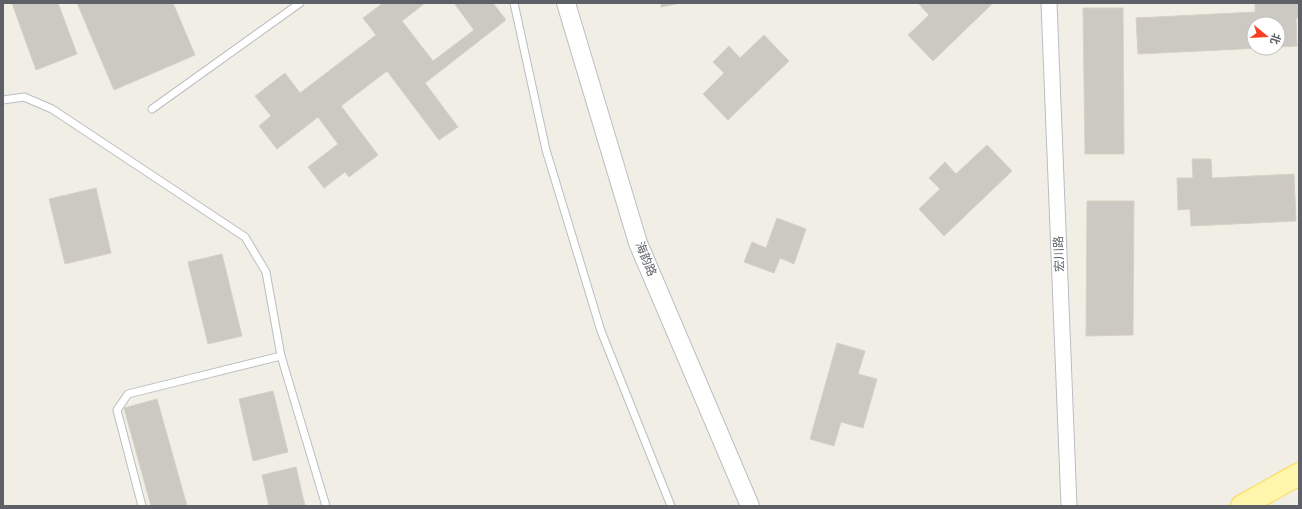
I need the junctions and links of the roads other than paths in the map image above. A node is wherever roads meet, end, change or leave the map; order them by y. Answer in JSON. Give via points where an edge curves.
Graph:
{"nodes":[{"id":1,"x":300,"y":3,"type":"edge"},
{"id":2,"x":514,"y":3,"type":"edge"},
{"id":3,"x":566,"y":3,"type":"edge"},
{"id":4,"x":1049,"y":3,"type":"edge"},
{"id":5,"x":3,"y":100,"type":"edge"},
{"id":6,"x":152,"y":109,"type":"dead end"},
{"id":7,"x":281,"y":356,"type":"junction"},
{"id":8,"x":1299,"y":474,"type":"edge"},
{"id":9,"x":142,"y":506,"type":"edge"},
{"id":10,"x":326,"y":506,"type":"edge"},
{"id":11,"x":671,"y":506,"type":"edge"},
{"id":12,"x":750,"y":506,"type":"edge"},
{"id":13,"x":1069,"y":506,"type":"edge"},
{"id":14,"x":1242,"y":506,"type":"edge"}],
"edges":[{"from":1,"to":6,"type":"lane"},
{"from":2,"to":11,"type":"lane","via":[[546,150],[601,331]]},
{"from":3,"to":12,"type":"street","name":"海韵路","via":[[638,243]]},
{"from":4,"to":13,"type":"street","name":"宏川路"},
{"from":5,"to":7,"type":"lane","via":[[24,97],[52,109],[245,237],[266,272]]},
{"from":7,"to":9,"type":"lane","via":[[128,394],[117,410]]},
{"from":7,"to":10,"type":"lane"},
{"from":8,"to":14,"type":"main road"}]}
